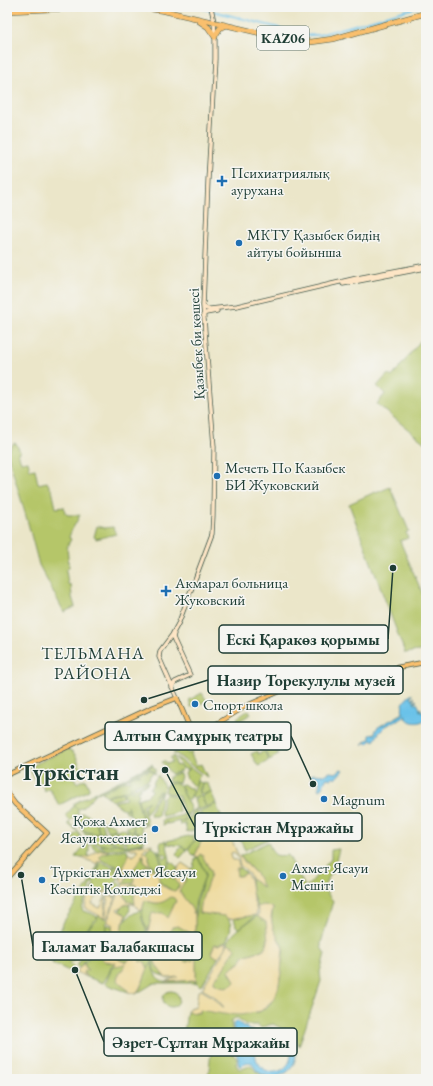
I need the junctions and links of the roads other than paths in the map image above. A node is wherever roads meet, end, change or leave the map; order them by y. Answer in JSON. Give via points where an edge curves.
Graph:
{"nodes":[{"id":1,"x":46,"y":7,"type":"edge"},
{"id":2,"x":95,"y":7,"type":"edge"},
{"id":3,"x":139,"y":7,"type":"edge"},
{"id":4,"x":153,"y":7,"type":"edge"},
{"id":5,"x":211,"y":7,"type":"edge"},
{"id":6,"x":7,"y":10,"type":"edge"},
{"id":7,"x":426,"y":12,"type":"edge"},
{"id":8,"x":196,"y":19,"type":"junction"},
{"id":9,"x":214,"y":21,"type":"junction"},
{"id":10,"x":226,"y":26,"type":"junction"},
{"id":11,"x":215,"y":36,"type":"junction"},
{"id":12,"x":426,"y":265,"type":"edge"},
{"id":13,"x":426,"y":268,"type":"edge"},
{"id":14,"x":203,"y":306,"type":"junction"},
{"id":15,"x":203,"y":315,"type":"junction"},
{"id":16,"x":172,"y":639,"type":"junction"},
{"id":17,"x":426,"y":663,"type":"edge"},
{"id":18,"x":172,"y":687,"type":"junction"},
{"id":19,"x":177,"y":698,"type":"junction"},
{"id":20,"x":7,"y":775,"type":"edge"},
{"id":21,"x":7,"y":793,"type":"edge"},
{"id":22,"x":7,"y":878,"type":"edge"}],
"edges":[{"from":1,"to":6,"type":"highway"},
{"from":2,"to":6,"type":"highway"},
{"from":3,"to":8,"type":"highway","number":"KАZ06"},
{"from":4,"to":9,"type":"highway","number":"KАZ06"},
{"from":5,"to":9,"type":"main road","name":"Қазыбек би көшесі"},
{"from":7,"to":9,"type":"highway","number":"KАZ06","via":[[332,37],[311,40]]},
{"from":7,"to":10,"type":"highway","number":"KАZ06","via":[[333,39],[311,42]]},
{"from":8,"to":9,"type":"highway","number":"KАZ06"},
{"from":8,"to":11,"type":"highway","via":[[206,25]]},
{"from":9,"to":10,"type":"highway","number":"KАZ06"},
{"from":9,"to":11,"type":"main road","name":"Қазыбек би көшесі"},
{"from":10,"to":11,"type":"highway","via":[[220,28]]},
{"from":11,"to":14,"type":"main road","name":"Қазыбек би көшесі"},
{"from":12,"to":14,"type":"main road","via":[[237,306],[210,309]]},
{"from":13,"to":15,"type":"main road"},
{"from":14,"to":15,"type":"main road","name":"Қазыбек би көшесі"},
{"from":15,"to":16,"type":"main road","name":"Қазыбек би көшесі","via":[[214,447],[212,534]]},
{"from":16,"to":18,"type":"main road","name":"Қазыбек би көшесі","via":[[159,653]]},
{"from":16,"to":18,"type":"main road","via":[[190,675],[175,682]]},
{"from":17,"to":19,"type":"main road","via":[[285,689],[250,704],[195,736]]},
{"from":18,"to":19,"type":"main road"},
{"from":19,"to":20,"type":"main road"},
{"from":21,"to":22,"type":"main road","via":[[15,804],[47,833]]}]}
